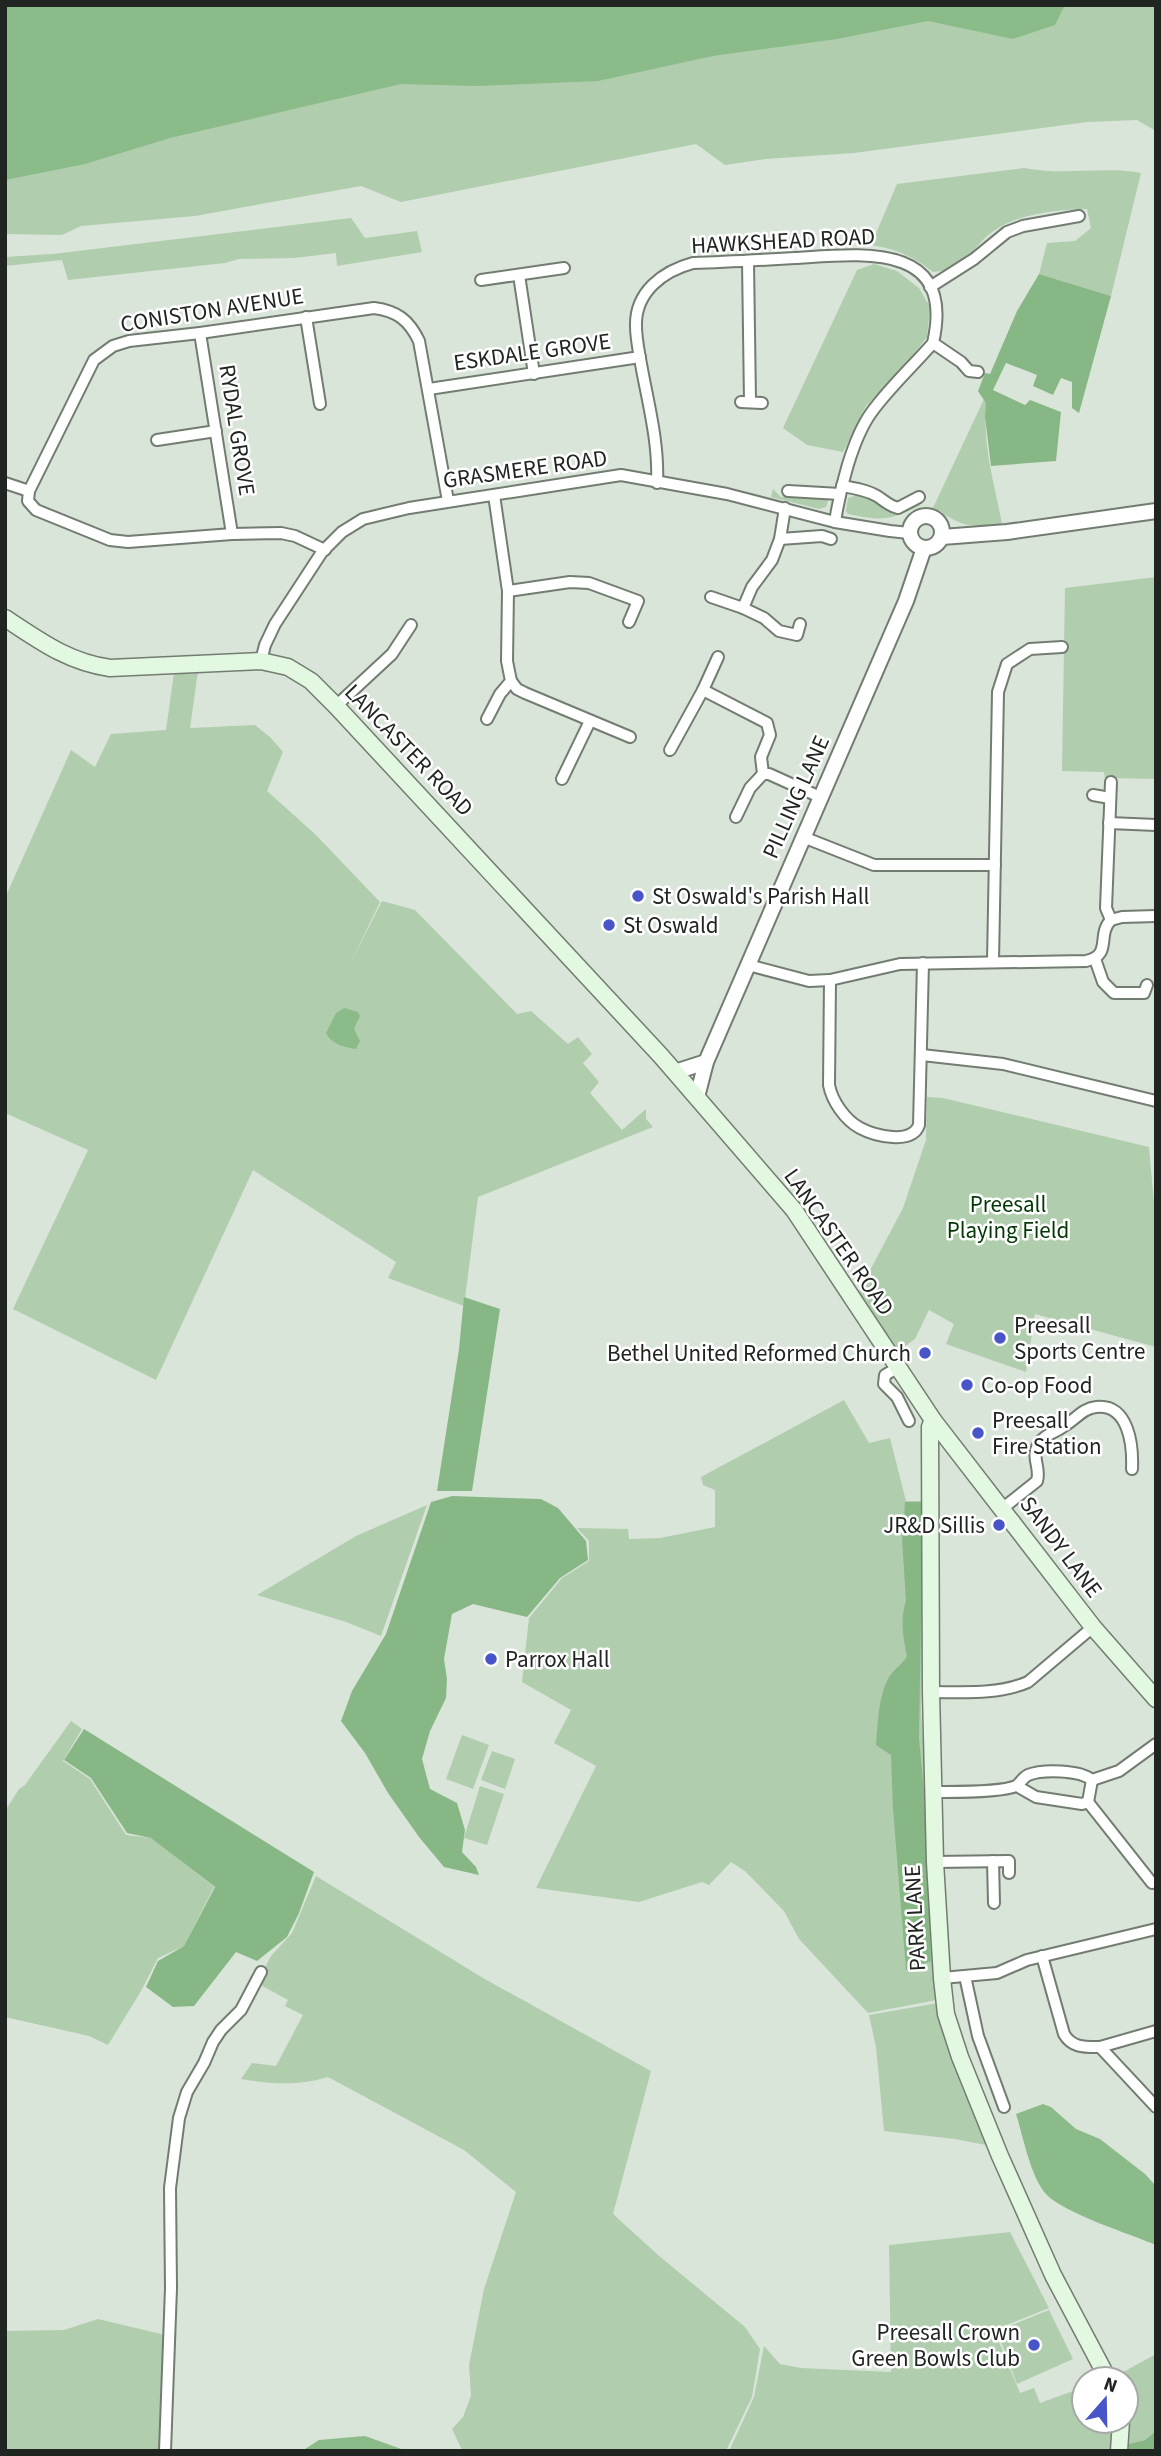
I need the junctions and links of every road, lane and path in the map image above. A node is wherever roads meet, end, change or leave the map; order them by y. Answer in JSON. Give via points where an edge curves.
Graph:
{"nodes":[{"id":1,"x":1079,"y":216,"type":"dead end"},
{"id":2,"x":748,"y":261,"type":"junction"},
{"id":3,"x":564,"y":268,"type":"dead end"},
{"id":4,"x":519,"y":275,"type":"junction"},
{"id":5,"x":481,"y":280,"type":"dead end"},
{"id":6,"x":930,"y":287,"type":"junction"},
{"id":7,"x":306,"y":317,"type":"junction"},
{"id":8,"x":200,"y":333,"type":"junction"},
{"id":9,"x":933,"y":344,"type":"junction"},
{"id":10,"x":640,"y":358,"type":"junction"},
{"id":11,"x":534,"y":374,"type":"junction"},
{"id":12,"x":970,"y":374,"type":"dead end"},
{"id":13,"x":429,"y":389,"type":"junction"},
{"id":14,"x":751,"y":402,"type":"dead end"},
{"id":15,"x":319,"y":404,"type":"dead end"},
{"id":16,"x":216,"y":430,"type":"junction"},
{"id":17,"x":157,"y":440,"type":"dead end"},
{"id":18,"x":5,"y":483,"type":"edge"},
{"id":19,"x":657,"y":483,"type":"junction"},
{"id":20,"x":841,"y":490,"type":"junction"},
{"id":21,"x":29,"y":491,"type":"junction"},
{"id":22,"x":788,"y":491,"type":"dead end"},
{"id":23,"x":494,"y":495,"type":"junction"},
{"id":24,"x":913,"y":497,"type":"dead end"},
{"id":25,"x":449,"y":501,"type":"junction"},
{"id":26,"x":785,"y":509,"type":"junction"},
{"id":27,"x":1156,"y":511,"type":"edge"},
{"id":28,"x":835,"y":522,"type":"junction"},
{"id":29,"x":909,"y":533,"type":"junction"},
{"id":30,"x":232,"y":534,"type":"junction"},
{"id":31,"x":942,"y":537,"type":"junction"},
{"id":32,"x":780,"y":539,"type":"junction"},
{"id":33,"x":831,"y":540,"type":"dead end"},
{"id":34,"x":924,"y":548,"type":"junction"},
{"id":35,"x":324,"y":550,"type":"junction"},
{"id":36,"x":508,"y":591,"type":"junction"},
{"id":37,"x":711,"y":597,"type":"dead end"},
{"id":38,"x":743,"y":608,"type":"junction"},
{"id":39,"x":5,"y":618,"type":"edge"},
{"id":40,"x":629,"y":622,"type":"dead end"},
{"id":41,"x":800,"y":624,"type":"dead end"},
{"id":42,"x":411,"y":625,"type":"dead end"},
{"id":43,"x":1062,"y":647,"type":"dead end"},
{"id":44,"x":718,"y":656,"type":"dead end"},
{"id":45,"x":261,"y":661,"type":"junction"},
{"id":46,"x":511,"y":681,"type":"junction"},
{"id":47,"x":703,"y":690,"type":"junction"},
{"id":48,"x":336,"y":706,"type":"junction"},
{"id":49,"x":486,"y":719,"type":"dead end"},
{"id":50,"x":590,"y":721,"type":"junction"},
{"id":51,"x":630,"y":737,"type":"dead end"},
{"id":52,"x":670,"y":750,"type":"dead end"},
{"id":53,"x":763,"y":774,"type":"junction"},
{"id":54,"x":562,"y":779,"type":"dead end"},
{"id":55,"x":1111,"y":782,"type":"dead end"},
{"id":56,"x":1093,"y":795,"type":"dead end"},
{"id":57,"x":820,"y":797,"type":"junction"},
{"id":58,"x":1110,"y":799,"type":"junction"},
{"id":59,"x":736,"y":817,"type":"dead end"},
{"id":60,"x":1109,"y":823,"type":"junction"},
{"id":61,"x":1156,"y":825,"type":"edge"},
{"id":62,"x":803,"y":837,"type":"junction"},
{"id":63,"x":995,"y":865,"type":"junction"},
{"id":64,"x":1156,"y":916,"type":"edge"},
{"id":65,"x":1111,"y":920,"type":"junction"},
{"id":66,"x":1095,"y":960,"type":"junction"},
{"id":67,"x":993,"y":962,"type":"junction"},
{"id":68,"x":923,"y":963,"type":"junction"},
{"id":69,"x":748,"y":965,"type":"junction"},
{"id":70,"x":830,"y":980,"type":"junction"},
{"id":71,"x":1147,"y":985,"type":"dead end"},
{"id":72,"x":922,"y":1055,"type":"junction"},
{"id":73,"x":706,"y":1062,"type":"junction"},
{"id":74,"x":675,"y":1072,"type":"junction"},
{"id":75,"x":694,"y":1094,"type":"junction"},
{"id":76,"x":1156,"y":1101,"type":"edge"},
{"id":77,"x":897,"y":1368,"type":"junction"},
{"id":78,"x":933,"y":1420,"type":"junction"},
{"id":79,"x":909,"y":1421,"type":"dead end"},
{"id":80,"x":956,"y":1447,"type":"junction"},
{"id":81,"x":930,"y":1460,"type":"junction"},
{"id":82,"x":1132,"y":1469,"type":"dead end"},
{"id":83,"x":1003,"y":1508,"type":"junction"},
{"id":84,"x":1093,"y":1627,"type":"junction"},
{"id":85,"x":931,"y":1692,"type":"junction"},
{"id":86,"x":1156,"y":1699,"type":"edge"},
{"id":87,"x":1156,"y":1744,"type":"edge"},
{"id":88,"x":1092,"y":1780,"type":"junction"},
{"id":89,"x":1017,"y":1786,"type":"junction"},
{"id":90,"x":933,"y":1792,"type":"junction"},
{"id":91,"x":1088,"y":1801,"type":"junction"},
{"id":92,"x":993,"y":1861,"type":"junction"},
{"id":93,"x":934,"y":1862,"type":"junction"},
{"id":94,"x":1009,"y":1873,"type":"dead end"},
{"id":95,"x":1152,"y":1882,"type":"dead end"},
{"id":96,"x":994,"y":1903,"type":"dead end"},
{"id":97,"x":1156,"y":1929,"type":"edge"},
{"id":98,"x":1042,"y":1956,"type":"junction"},
{"id":99,"x":261,"y":1972,"type":"dead end"},
{"id":100,"x":965,"y":1976,"type":"junction"},
{"id":101,"x":942,"y":1978,"type":"junction"},
{"id":102,"x":1156,"y":2031,"type":"edge"},
{"id":103,"x":1100,"y":2047,"type":"junction"},
{"id":104,"x":1004,"y":2106,"type":"dead end"},
{"id":105,"x":1156,"y":2107,"type":"edge"},
{"id":106,"x":1101,"y":2365,"type":"edge"},
{"id":107,"x":165,"y":2451,"type":"edge"}],
"edges":[{"from":1,"to":6,"type":"street","via":[[1067,224],[1023,226],[1007,232]]},
{"from":2,"to":6,"type":"street","name":"HAWKSHEAD ROAD","via":[[895,258],[915,269]]},
{"from":2,"to":10,"type":"street","name":"HAWKSHEAD ROAD","via":[[693,263],[657,280],[641,302],[635,325]]},
{"from":2,"to":14,"type":"street"},
{"from":3,"to":4,"type":"street"},
{"from":4,"to":5,"type":"street"},
{"from":4,"to":11,"type":"street"},
{"from":6,"to":9,"type":"street","via":[[938,316]]},
{"from":7,"to":8,"type":"street","name":"CONISTON AVENUE"},
{"from":7,"to":13,"type":"street","name":"CONISTON AVENUE","via":[[374,308],[403,317],[419,341]]},
{"from":7,"to":15,"type":"street"},
{"from":8,"to":16,"type":"street","name":"RYDAL GROVE"},
{"from":8,"to":21,"type":"street","name":"CONISTON AVENUE","via":[[129,341],[94,360]]},
{"from":9,"to":12,"type":"street","via":[[961,362]]},
{"from":9,"to":20,"type":"street","via":[[869,416]]},
{"from":10,"to":11,"type":"street","name":"ESKDALE GROVE"},
{"from":10,"to":19,"type":"street","name":"HAWKSHEAD ROAD","via":[[658,459]]},
{"from":11,"to":13,"type":"street","name":"ESKDALE GROVE"},
{"from":13,"to":25,"type":"street","name":"CONISTON AVENUE"},
{"from":16,"to":17,"type":"street"},
{"from":16,"to":30,"type":"street","name":"RYDAL GROVE"},
{"from":18,"to":21,"type":"street"},
{"from":19,"to":23,"type":"street","name":"GRASMERE ROAD","via":[[621,475]]},
{"from":19,"to":26,"type":"street","name":"GRASMERE ROAD"},
{"from":20,"to":22,"type":"street"},
{"from":20,"to":24,"type":"street","via":[[866,491],[898,508]]},
{"from":20,"to":28,"type":"street"},
{"from":21,"to":30,"type":"street","via":[[27,501],[36,510],[110,540]]},
{"from":23,"to":25,"type":"street","name":"GRASMERE ROAD"},
{"from":23,"to":36,"type":"street"},
{"from":25,"to":35,"type":"street","name":"GRASMERE ROAD","via":[[363,519]]},
{"from":26,"to":28,"type":"street","name":"GRASMERE ROAD"},
{"from":26,"to":32,"type":"street"},
{"from":27,"to":31,"type":"street"},
{"from":28,"to":29,"type":"street","name":"GRASMERE ROAD"},
{"from":29,"to":31,"type":"street","via":[[914,521],[928,516],[940,525]]},
{"from":29,"to":34,"type":"street","via":[[914,544]]},
{"from":30,"to":35,"type":"street","via":[[281,533]]},
{"from":31,"to":34,"type":"street"},
{"from":32,"to":33,"type":"street","via":[[822,536]]},
{"from":32,"to":38,"type":"street"},
{"from":34,"to":57,"type":"street","name":"PILLING LANE","via":[[906,601]]},
{"from":35,"to":45,"type":"street","name":"GRASMERE ROAD","via":[[275,624]]},
{"from":36,"to":40,"type":"street","via":[[590,583],[640,597]]},
{"from":36,"to":46,"type":"street"},
{"from":37,"to":38,"type":"street"},
{"from":38,"to":41,"type":"street","via":[[797,640]]},
{"from":39,"to":45,"type":"main road","name":"LANCASTER ROAD","via":[[54,650],[88,665],[110,668]]},
{"from":42,"to":48,"type":"street","via":[[392,654]]},
{"from":43,"to":63,"type":"street","via":[[1030,649],[1007,664],[998,692]]},
{"from":44,"to":47,"type":"street"},
{"from":45,"to":48,"type":"main road","name":"LANCASTER ROAD","via":[[288,667],[311,681]]},
{"from":46,"to":49,"type":"street"},
{"from":46,"to":50,"type":"street","via":[[525,693]]},
{"from":47,"to":52,"type":"street"},
{"from":47,"to":53,"type":"street","via":[[766,723],[770,735],[761,757]]},
{"from":48,"to":74,"type":"main road","name":"LANCASTER ROAD"},
{"from":50,"to":51,"type":"street"},
{"from":50,"to":54,"type":"street"},
{"from":53,"to":57,"type":"street"},
{"from":53,"to":59,"type":"street","via":[[750,788]]},
{"from":55,"to":58,"type":"street"},
{"from":56,"to":58,"type":"street"},
{"from":57,"to":62,"type":"street","name":"PILLING LANE"},
{"from":58,"to":60,"type":"street"},
{"from":60,"to":61,"type":"street"},
{"from":60,"to":65,"type":"street","via":[[1106,908]]},
{"from":62,"to":63,"type":"street","via":[[874,865]]},
{"from":62,"to":69,"type":"street","name":"PILLING LANE"},
{"from":63,"to":67,"type":"street"},
{"from":64,"to":65,"type":"street"},
{"from":65,"to":66,"type":"street"},
{"from":66,"to":67,"type":"street"},
{"from":66,"to":71,"type":"street","via":[[1102,982],[1114,993],[1144,993]]},
{"from":67,"to":68,"type":"street"},
{"from":68,"to":70,"type":"street"},
{"from":68,"to":72,"type":"street"},
{"from":69,"to":70,"type":"street","via":[[786,977]]},
{"from":69,"to":73,"type":"street","name":"PILLING LANE"},
{"from":70,"to":72,"type":"street","via":[[828,1084],[833,1100],[853,1123],[901,1138],[914,1135],[919,1125]]},
{"from":72,"to":76,"type":"street","via":[[1003,1064]]},
{"from":73,"to":74,"type":"street"},
{"from":73,"to":75,"type":"street","name":"PILLING LANE"},
{"from":74,"to":75,"type":"main road","name":"LANCASTER ROAD"},
{"from":75,"to":77,"type":"main road","name":"LANCASTER ROAD","via":[[807,1227]]},
{"from":77,"to":78,"type":"main road","name":"LANCASTER ROAD"},
{"from":77,"to":79,"type":"street","via":[[885,1375],[884,1384]]},
{"from":78,"to":80,"type":"main road","name":"SANDY LANE"},
{"from":78,"to":81,"type":"main road","name":"PARK LANE"},
{"from":80,"to":81,"type":"main road"},
{"from":80,"to":83,"type":"main road","name":"SANDY LANE"},
{"from":81,"to":85,"type":"main road","name":"PARK LANE"},
{"from":82,"to":83,"type":"street","via":[[1126,1425],[1113,1410],[1096,1407],[1042,1440],[1034,1458],[1037,1481]]},
{"from":83,"to":84,"type":"main road","name":"SANDY LANE"},
{"from":84,"to":85,"type":"street","via":[[1016,1688]]},
{"from":84,"to":86,"type":"main road","name":"SANDY LANE"},
{"from":85,"to":90,"type":"main road","name":"PARK LANE"},
{"from":87,"to":88,"type":"street","via":[[1119,1771]]},
{"from":88,"to":89,"type":"street","via":[[1078,1773],[1041,1773],[1029,1774]]},
{"from":88,"to":91,"type":"street"},
{"from":89,"to":90,"type":"street"},
{"from":89,"to":91,"type":"street","via":[[1048,1801]]},
{"from":90,"to":93,"type":"main road","name":"PARK LANE"},
{"from":91,"to":95,"type":"street"},
{"from":92,"to":93,"type":"street"},
{"from":92,"to":94,"type":"street","via":[[1009,1861]]},
{"from":92,"to":96,"type":"street"},
{"from":93,"to":101,"type":"main road","name":"PARK LANE"},
{"from":97,"to":98,"type":"street"},
{"from":98,"to":100,"type":"street","via":[[997,1973]]},
{"from":98,"to":103,"type":"street","via":[[1068,2041]]},
{"from":99,"to":107,"type":"street","via":[[241,2010],[213,2042],[179,2118],[170,2188]]},
{"from":100,"to":101,"type":"street"},
{"from":100,"to":104,"type":"street","name":"PARK LANE","via":[[978,2036]]},
{"from":101,"to":106,"type":"main road","name":"PARK LANE","via":[[950,2027],[979,2108],[1053,2275]]},
{"from":102,"to":103,"type":"street"},
{"from":103,"to":105,"type":"street"}]}
